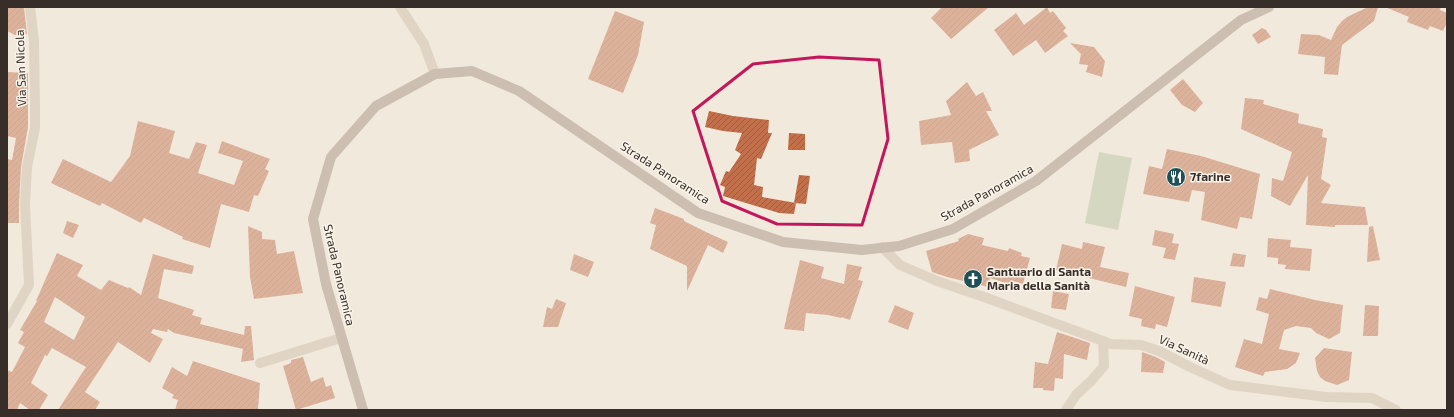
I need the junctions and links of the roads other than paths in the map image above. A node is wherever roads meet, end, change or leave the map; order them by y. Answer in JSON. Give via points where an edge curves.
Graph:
{"nodes":[{"id":1,"x":30,"y":7,"type":"edge"},
{"id":2,"x":400,"y":7,"type":"edge"},
{"id":3,"x":1269,"y":7,"type":"edge"},
{"id":4,"x":435,"y":74,"type":"junction"},
{"id":5,"x":882,"y":247,"type":"junction"},
{"id":6,"x":7,"y":324,"type":"edge"},
{"id":7,"x":341,"y":338,"type":"junction"},
{"id":8,"x":1103,"y":341,"type":"junction"},
{"id":9,"x":260,"y":363,"type":"dead end"},
{"id":10,"x":363,"y":410,"type":"edge"},
{"id":11,"x":1066,"y":410,"type":"edge"},
{"id":12,"x":1396,"y":410,"type":"edge"}],
"edges":[{"from":1,"to":6,"type":"street","name":"Via San Nicola","via":[[34,54],[35,128],[27,167],[25,205],[29,285]]},
{"from":2,"to":4,"type":"street","via":[[424,44]]},
{"from":3,"to":5,"type":"main road","name":"Strada Panoramica","via":[[1241,20],[1036,181],[953,229],[899,246]]},
{"from":4,"to":5,"type":"main road","name":"Strada Panoramica","via":[[472,71],[519,91],[698,213],[783,242],[855,250]]},
{"from":4,"to":7,"type":"main road","name":"Strada Panoramica","via":[[376,106],[331,157],[313,219],[326,284]]},
{"from":5,"to":8,"type":"street","name":"Via Sanità","via":[[900,265],[937,281]]},
{"from":7,"to":9,"type":"street"},
{"from":7,"to":10,"type":"main road","name":"Strada Panoramica"},
{"from":8,"to":11,"type":"street","via":[[1104,366]]},
{"from":8,"to":12,"type":"street","name":"Via Sanità","via":[[1111,344],[1141,345],[1230,385],[1326,397],[1372,398]]}]}
